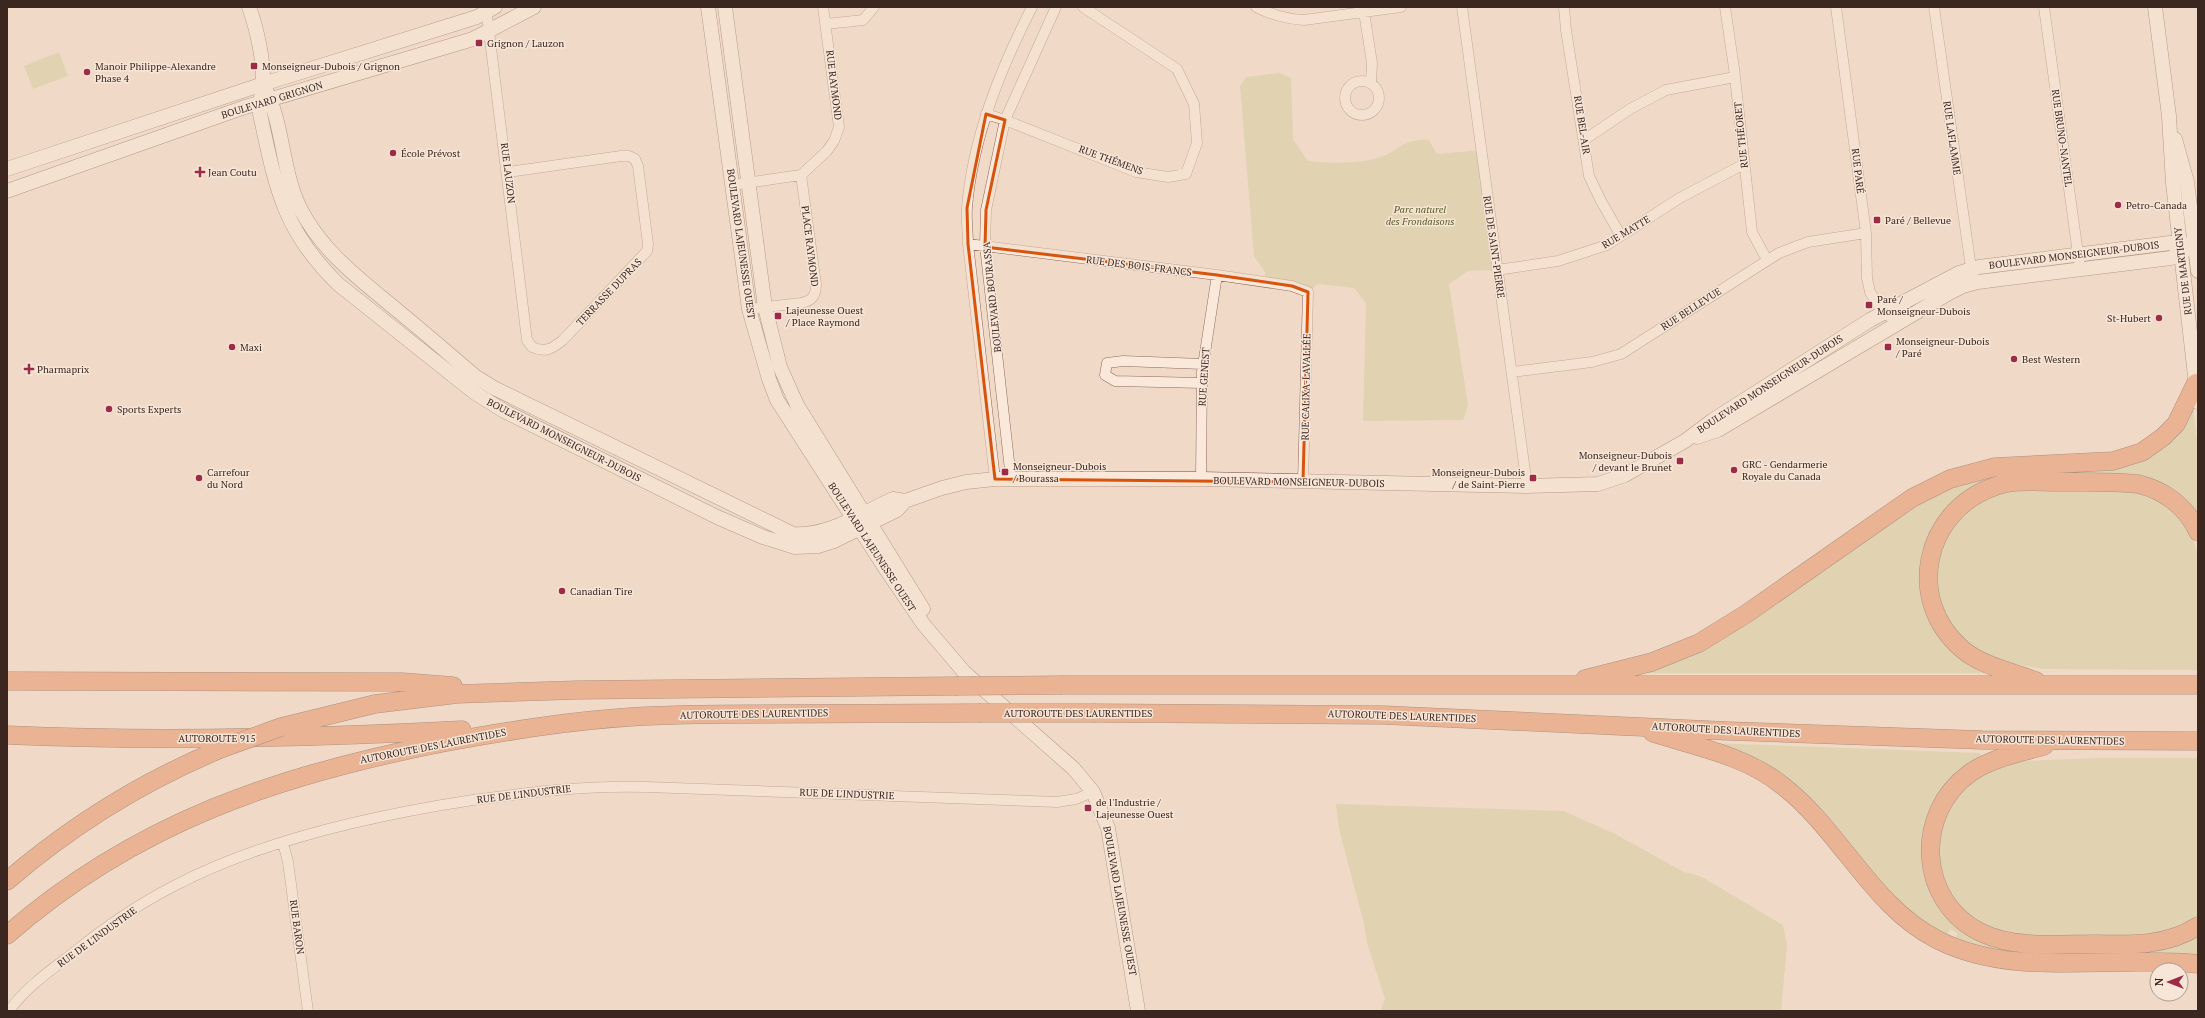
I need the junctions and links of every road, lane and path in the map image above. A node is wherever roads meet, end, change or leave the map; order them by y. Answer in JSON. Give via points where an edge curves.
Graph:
{"nodes":[{"id":1,"x":249,"y":7,"type":"edge"},
{"id":2,"x":534,"y":7,"type":"edge"},
{"id":3,"x":708,"y":7,"type":"edge"},
{"id":4,"x":725,"y":7,"type":"edge"},
{"id":5,"x":823,"y":7,"type":"edge"},
{"id":6,"x":874,"y":7,"type":"edge"},
{"id":7,"x":1032,"y":7,"type":"edge"},
{"id":8,"x":1056,"y":7,"type":"edge"},
{"id":9,"x":1083,"y":7,"type":"edge"},
{"id":10,"x":1256,"y":7,"type":"edge"},
{"id":11,"x":1401,"y":7,"type":"edge"},
{"id":12,"x":1462,"y":7,"type":"edge"},
{"id":13,"x":1564,"y":7,"type":"edge"},
{"id":14,"x":1725,"y":7,"type":"edge"},
{"id":15,"x":1836,"y":7,"type":"edge"},
{"id":16,"x":1934,"y":7,"type":"edge"},
{"id":17,"x":2044,"y":7,"type":"edge"},
{"id":18,"x":2155,"y":7,"type":"edge"},
{"id":19,"x":489,"y":9,"type":"edge"},
{"id":20,"x":1364,"y":12,"type":"junction"},
{"id":21,"x":826,"y":24,"type":"junction"},
{"id":22,"x":489,"y":32,"type":"junction"},
{"id":23,"x":1735,"y":77,"type":"junction"},
{"id":24,"x":1371,"y":83,"type":"dead end"},
{"id":25,"x":263,"y":84,"type":"junction"},
{"id":26,"x":265,"y":102,"type":"junction"},
{"id":27,"x":986,"y":114,"type":"junction"},
{"id":28,"x":2169,"y":116,"type":"junction"},
{"id":29,"x":1005,"y":120,"type":"junction"},
{"id":30,"x":1584,"y":140,"type":"junction"},
{"id":31,"x":1744,"y":164,"type":"junction"},
{"id":32,"x":7,"y":169,"type":"edge"},
{"id":33,"x":508,"y":172,"type":"junction"},
{"id":34,"x":801,"y":175,"type":"junction"},
{"id":35,"x":748,"y":183,"type":"junction"},
{"id":36,"x":732,"y":185,"type":"junction"},
{"id":37,"x":7,"y":191,"type":"edge"},
{"id":38,"x":1866,"y":233,"type":"junction"},
{"id":39,"x":1621,"y":236,"type":"junction"},
{"id":40,"x":968,"y":244,"type":"junction"},
{"id":41,"x":2195,"y":245,"type":"junction"},
{"id":42,"x":985,"y":246,"type":"junction"},
{"id":43,"x":2180,"y":248,"type":"junction"},
{"id":44,"x":2078,"y":255,"type":"junction"},
{"id":45,"x":1767,"y":260,"type":"junction"},
{"id":46,"x":1971,"y":268,"type":"junction"},
{"id":47,"x":1497,"y":270,"type":"junction"},
{"id":48,"x":2081,"y":270,"type":"junction"},
{"id":49,"x":2198,"y":271,"type":"edge"},
{"id":50,"x":1217,"y":275,"type":"junction"},
{"id":51,"x":1308,"y":292,"type":"joint"},
{"id":52,"x":765,"y":307,"type":"junction"},
{"id":53,"x":749,"y":308,"type":"junction"},
{"id":54,"x":1883,"y":313,"type":"junction"},
{"id":55,"x":1899,"y":322,"type":"junction"},
{"id":56,"x":527,"y":340,"type":"joint"},
{"id":57,"x":1203,"y":364,"type":"junction"},
{"id":58,"x":1512,"y":372,"type":"junction"},
{"id":59,"x":1202,"y":383,"type":"junction"},
{"id":60,"x":2196,"y":383,"type":"junction"},
{"id":61,"x":2198,"y":402,"type":"edge"},
{"id":62,"x":1685,"y":441,"type":"junction"},
{"id":63,"x":995,"y":479,"type":"junction"},
{"id":64,"x":1011,"y":479,"type":"junction"},
{"id":65,"x":1201,"y":479,"type":"junction"},
{"id":66,"x":1303,"y":482,"type":"junction"},
{"id":67,"x":1527,"y":486,"type":"junction"},
{"id":68,"x":862,"y":520,"type":"junction"},
{"id":69,"x":2198,"y":532,"type":"edge"},
{"id":70,"x":7,"y":681,"type":"edge"},
{"id":71,"x":2048,"y":685,"type":"junction"},
{"id":72,"x":2198,"y":685,"type":"edge"},
{"id":73,"x":1558,"y":686,"type":"junction"},
{"id":74,"x":520,"y":692,"type":"junction"},
{"id":75,"x":1624,"y":725,"type":"junction"},
{"id":76,"x":531,"y":727,"type":"junction"},
{"id":77,"x":7,"y":735,"type":"edge"},
{"id":78,"x":2064,"y":740,"type":"junction"},
{"id":79,"x":2198,"y":741,"type":"edge"},
{"id":80,"x":1093,"y":792,"type":"junction"},
{"id":81,"x":283,"y":843,"type":"junction"},
{"id":82,"x":7,"y":881,"type":"edge"},
{"id":83,"x":2198,"y":926,"type":"edge"},
{"id":84,"x":7,"y":935,"type":"edge"},
{"id":85,"x":2198,"y":964,"type":"edge"},
{"id":86,"x":8,"y":1011,"type":"edge"},
{"id":87,"x":308,"y":1011,"type":"edge"},
{"id":88,"x":1138,"y":1011,"type":"edge"}],
"edges":[{"from":1,"to":25,"type":"street","name":"BOULEVARD MONSEIGNEUR-DUBOIS","via":[[255,28]]},
{"from":2,"to":22,"type":"street","name":"BOULEVARD GRIGNON"},
{"from":3,"to":36,"type":"street","name":"BOULEVARD LAJEUNESSE OUEST"},
{"from":4,"to":35,"type":"street","name":"BOULEVARD LAJEUNESSE OUEST"},
{"from":5,"to":21,"type":"street","name":"RUE RAYMOND"},
{"from":6,"to":21,"type":"street","via":[[863,20]]},
{"from":7,"to":27,"type":"street","name":"BOULEVARD BOURASSA","via":[[1011,49]]},
{"from":8,"to":29,"type":"street","name":"BOULEVARD BOURASSA"},
{"from":9,"to":29,"type":"street","name":"RUE THÉMENS","via":[[1177,69],[1194,104],[1197,143],[1186,174],[1168,177],[1136,172]]},
{"from":10,"to":20,"type":"street","via":[[1272,16],[1304,20]]},
{"from":11,"to":20,"type":"street"},
{"from":12,"to":47,"type":"street","name":"RUE DE SAINT-PIERRE"},
{"from":13,"to":30,"type":"street","name":"RUE BEL-AIR"},
{"from":14,"to":23,"type":"street","name":"RUE THÉORET"},
{"from":15,"to":38,"type":"street","name":"RUE PARÉ"},
{"from":16,"to":46,"type":"street","name":"RUE LAFLAMME"},
{"from":17,"to":44,"type":"street","name":"RUE BRUNO-NANTEL"},
{"from":18,"to":28,"type":"street","name":"RUE DE MARTIGNY"},
{"from":19,"to":22,"type":"street","name":"RUE LAUZON"},
{"from":19,"to":25,"type":"street","name":"BOULEVARD GRIGNON","via":[[477,17]]},
{"from":20,"to":24,"type":"street","via":[[1372,63]]},
{"from":21,"to":34,"type":"street","name":"RUE RAYMOND","via":[[839,127],[827,151]]},
{"from":22,"to":26,"type":"street","name":"BOULEVARD GRIGNON"},
{"from":22,"to":33,"type":"street","name":"RUE LAUZON"},
{"from":23,"to":30,"type":"street","via":[[1666,90],[1630,109]]},
{"from":23,"to":31,"type":"street","name":"RUE THÉORET"},
{"from":25,"to":26,"type":"street","name":"BOULEVARD MONSEIGNEUR-DUBOIS"},
{"from":25,"to":32,"type":"street","name":"BOULEVARD GRIGNON"},
{"from":26,"to":37,"type":"street","name":"BOULEVARD GRIGNON"},
{"from":26,"to":68,"type":"street","name":"BOULEVARD MONSEIGNEUR-DUBOIS","via":[[291,186],[301,209],[326,248],[476,377],[520,402],[793,534],[815,533]]},
{"from":27,"to":29,"type":"street","name":"RUE THÉMENS"},
{"from":27,"to":40,"type":"street","name":"BOULEVARD BOURASSA","via":[[967,208]]},
{"from":28,"to":41,"type":"street","name":"RUE DE MARTIGNY","via":[[2187,182]]},
{"from":28,"to":43,"type":"street","name":"RUE DE MARTIGNY"},
{"from":29,"to":42,"type":"street","name":"BOULEVARD BOURASSA","via":[[986,210]]},
{"from":30,"to":39,"type":"street","name":"RUE BEL-AIR","via":[[1590,176]]},
{"from":31,"to":39,"type":"street","name":"RUE MATTE","via":[[1678,199]]},
{"from":31,"to":45,"type":"street","name":"RUE THÉORET","via":[[1752,232]]},
{"from":33,"to":56,"type":"street","name":"RUE LAUZON"},
{"from":33,"to":56,"type":"street","name":"TERRASSE DUPRAS","via":[[621,156],[635,159],[648,244],[642,259],[554,348],[538,350]]},
{"from":34,"to":35,"type":"street"},
{"from":34,"to":52,"type":"street","name":"PLACE RAYMOND","via":[[816,291],[809,302]]},
{"from":35,"to":36,"type":"street"},
{"from":35,"to":52,"type":"street","name":"BOULEVARD LAJEUNESSE OUEST"},
{"from":36,"to":53,"type":"street","name":"BOULEVARD LAJEUNESSE OUEST"},
{"from":38,"to":45,"type":"street","name":"RUE BELLEVUE","via":[[1808,242],[1779,252]]},
{"from":38,"to":54,"type":"street","name":"RUE PARÉ","via":[[1867,278],[1870,292]]},
{"from":39,"to":47,"type":"street","name":"RUE MATTE","via":[[1607,245],[1558,261]]},
{"from":40,"to":42,"type":"street","name":"RUE DES BOIS-FRANCS"},
{"from":40,"to":63,"type":"street","name":"BOULEVARD BOURASSA"},
{"from":41,"to":43,"type":"street","name":"BOULEVARD MONSEIGNEUR-DUBOIS"},
{"from":41,"to":49,"type":"street","name":"RUE DE MARTIGNY"},
{"from":42,"to":50,"type":"street","name":"RUE DES BOIS-FRANCS"},
{"from":42,"to":64,"type":"street","name":"BOULEVARD BOURASSA"},
{"from":43,"to":44,"type":"street","name":"BOULEVARD MONSEIGNEUR-DUBOIS","via":[[2170,243]]},
{"from":43,"to":48,"type":"street","name":"BOULEVARD MONSEIGNEUR-DUBOIS","via":[[2171,258]]},
{"from":43,"to":60,"type":"street","name":"RUE DE MARTIGNY"},
{"from":44,"to":46,"type":"street","name":"BOULEVARD MONSEIGNEUR-DUBOIS"},
{"from":44,"to":48,"type":"street","name":"RUE BRUNO-NANTEL"},
{"from":45,"to":58,"type":"street","name":"RUE BELLEVUE","via":[[1621,354],[1592,362]]},
{"from":46,"to":54,"type":"street","name":"BOULEVARD MONSEIGNEUR-DUBOIS"},
{"from":47,"to":58,"type":"street","name":"RUE DE SAINT-PIERRE"},
{"from":48,"to":55,"type":"street","name":"BOULEVARD MONSEIGNEUR-DUBOIS","via":[[1971,284],[1953,291]]},
{"from":50,"to":51,"type":"street","name":"RUE DES BOIS-FRANCS","via":[[1292,286]]},
{"from":50,"to":57,"type":"street","name":"RUE GENEST"},
{"from":51,"to":66,"type":"street","name":"RUE CALIXA-LAVALLÉE"},
{"from":52,"to":53,"type":"street","name":"PLACE RAYMOND"},
{"from":52,"to":68,"type":"street","name":"BOULEVARD LAJEUNESSE OUEST","via":[[780,368],[788,388]]},
{"from":53,"to":68,"type":"street","name":"BOULEVARD LAJEUNESSE OUEST","via":[[777,400]]},
{"from":54,"to":55,"type":"street","name":"RUE PARÉ"},
{"from":54,"to":62,"type":"street","name":"BOULEVARD MONSEIGNEUR-DUBOIS","via":[[1713,420]]},
{"from":55,"to":62,"type":"street","name":"BOULEVARD MONSEIGNEUR-DUBOIS","via":[[1718,430]]},
{"from":57,"to":59,"type":"street","name":"RUE GENEST"},
{"from":57,"to":59,"type":"street","via":[[1124,361],[1107,363],[1105,375],[1115,381]]},
{"from":58,"to":67,"type":"street","name":"RUE DE SAINT-PIERRE"},
{"from":59,"to":65,"type":"street","name":"RUE GENEST"},
{"from":60,"to":61,"type":"street","name":"RUE DE MARTIGNY"},
{"from":60,"to":73,"type":"highway","via":[[2176,424],[2163,438],[2142,452],[2113,461],[1995,467],[1950,479],[1912,498],[1746,614],[1696,645],[1652,662]]},
{"from":62,"to":67,"type":"street","name":"BOULEVARD MONSEIGNEUR-DUBOIS","via":[[1642,467],[1611,481],[1586,486]]},
{"from":63,"to":64,"type":"street","name":"BOULEVARD MONSEIGNEUR-DUBOIS"},
{"from":63,"to":68,"type":"street","name":"BOULEVARD MONSEIGNEUR-DUBOIS","via":[[966,482],[905,501],[893,499]]},
{"from":64,"to":65,"type":"street","name":"BOULEVARD MONSEIGNEUR-DUBOIS"},
{"from":65,"to":66,"type":"street","name":"BOULEVARD MONSEIGNEUR-DUBOIS"},
{"from":66,"to":67,"type":"street","name":"BOULEVARD MONSEIGNEUR-DUBOIS"},
{"from":68,"to":80,"type":"street","name":"BOULEVARD LAJEUNESSE OUEST","via":[[923,610],[940,644],[964,672],[1074,769]]},
{"from":69,"to":71,"type":"highway","via":[[2185,512],[2169,498],[2150,487],[2130,483],[2006,483],[1980,492],[1954,511],[1936,539],[1929,568],[1930,596],[1938,620],[1954,642],[1974,658]]},
{"from":70,"to":74,"type":"highway","via":[[402,682]]},
{"from":71,"to":72,"type":"highway"},
{"from":71,"to":73,"type":"highway"},
{"from":73,"to":74,"type":"highway","bridge":true,"via":[[1062,685]]},
{"from":74,"to":82,"type":"highway","bridge":true,"via":[[406,699],[342,711],[281,727],[222,748],[159,777],[105,808],[56,841]]},
{"from":75,"to":76,"type":"highway","name":"AUTOROUTE DES LAURENTIDES","bridge":true,"via":[[1383,715],[979,713],[686,715],[632,717]]},
{"from":75,"to":78,"type":"highway","name":"AUTOROUTE DES LAURENTIDES","via":[[1982,740]]},
{"from":75,"to":85,"type":"highway","via":[[1729,756],[1776,780],[1814,815],[1897,910],[1923,931],[1952,946],[1983,956],[2021,962]]},
{"from":76,"to":77,"type":"highway","name":"AUTOROUTE 915","via":[[322,737],[217,739]]},
{"from":76,"to":84,"type":"highway","name":"AUTOROUTE DES LAURENTIDES","via":[[376,757],[293,778],[236,798],[180,821],[126,849],[63,890]]},
{"from":78,"to":79,"type":"highway","name":"AUTOROUTE DES LAURENTIDES"},
{"from":78,"to":83,"type":"highway","via":[[1984,765],[1964,777],[1949,794],[1934,822],[1929,851],[1936,884],[1948,905],[1964,922],[1976,930],[1998,939],[2022,943],[2149,943],[2174,938]]},
{"from":80,"to":81,"type":"street","name":"RUE DE L'INDUSTRIE","via":[[1076,799],[1057,802],[641,787],[573,788],[405,812],[344,825]]},
{"from":80,"to":88,"type":"street","name":"BOULEVARD LAJEUNESSE OUEST","via":[[1108,828]]},
{"from":81,"to":86,"type":"street","name":"RUE DE L'INDUSTRIE","via":[[198,874],[126,914],[56,967],[19,998]]},
{"from":81,"to":87,"type":"street","name":"RUE BARON","via":[[288,862]]}]}
